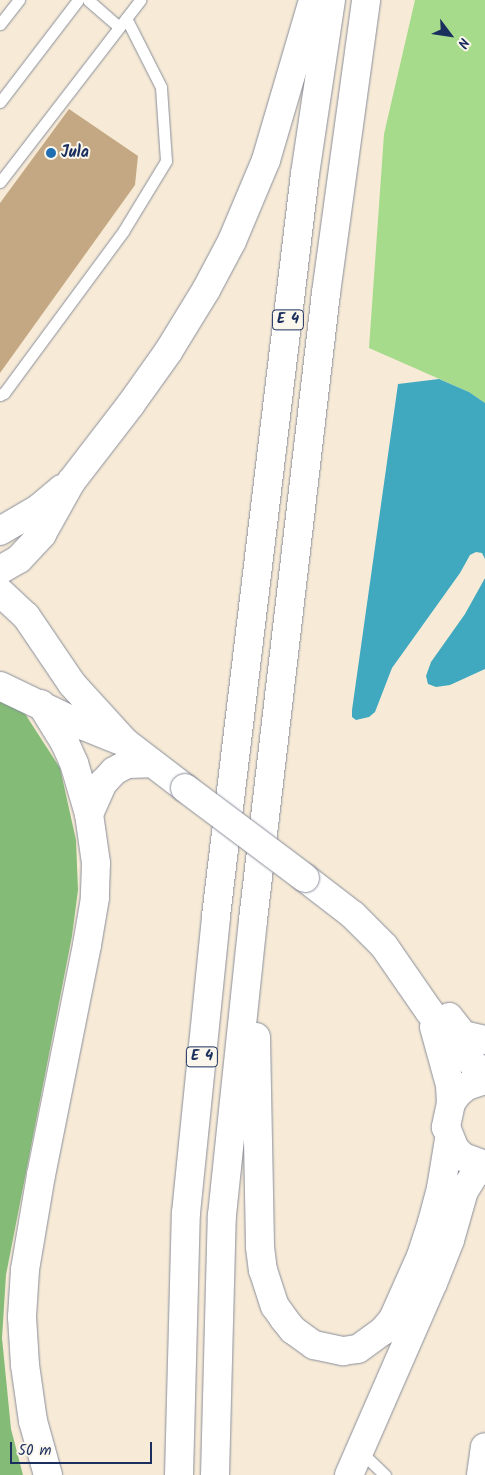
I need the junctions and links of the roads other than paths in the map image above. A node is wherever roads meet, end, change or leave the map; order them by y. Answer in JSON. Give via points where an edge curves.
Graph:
{"nodes":[{"id":1,"x":19,"y":0,"type":"edge"},
{"id":2,"x":78,"y":0,"type":"edge"},
{"id":3,"x":88,"y":0,"type":"edge"},
{"id":4,"x":140,"y":0,"type":"edge"},
{"id":5,"x":314,"y":0,"type":"edge"},
{"id":6,"x":331,"y":0,"type":"edge"},
{"id":7,"x":366,"y":0,"type":"edge"},
{"id":8,"x":123,"y":22,"type":"junction"},
{"id":9,"x":0,"y":24,"type":"edge"},
{"id":10,"x":0,"y":102,"type":"edge"},
{"id":11,"x":0,"y":182,"type":"edge"},
{"id":12,"x":0,"y":396,"type":"edge"},
{"id":13,"x":71,"y":482,"type":"junction"},
{"id":14,"x":0,"y":531,"type":"edge"},
{"id":15,"x":0,"y":570,"type":"edge"},
{"id":16,"x":0,"y":592,"type":"edge"},
{"id":17,"x":0,"y":686,"type":"edge"},
{"id":18,"x":41,"y":704,"type":"junction"},
{"id":19,"x":125,"y":742,"type":"junction"},
{"id":20,"x":151,"y":763,"type":"junction"},
{"id":21,"x":89,"y":814,"type":"junction"},
{"id":22,"x":353,"y":915,"type":"junction"},
{"id":23,"x":254,"y":920,"type":"junction"},
{"id":24,"x":429,"y":1011,"type":"junction"},
{"id":25,"x":485,"y":1040,"type":"edge"},
{"id":26,"x":485,"y":1075,"type":"edge"},
{"id":27,"x":485,"y":1080,"type":"edge"},
{"id":28,"x":450,"y":1103,"type":"junction"},
{"id":29,"x":450,"y":1139,"type":"junction"},
{"id":30,"x":484,"y":1165,"type":"edge"},
{"id":31,"x":485,"y":1447,"type":"edge"},
{"id":32,"x":359,"y":1450,"type":"junction"},
{"id":33,"x":48,"y":1475,"type":"edge"},
{"id":34,"x":180,"y":1475,"type":"edge"},
{"id":35,"x":215,"y":1475,"type":"edge"},
{"id":36,"x":348,"y":1475,"type":"edge"},
{"id":37,"x":385,"y":1475,"type":"edge"},
{"id":38,"x":481,"y":1475,"type":"edge"}],
"edges":[{"from":1,"to":9,"type":"lane"},
{"from":2,"to":10,"type":"lane"},
{"from":3,"to":8,"type":"lane"},
{"from":4,"to":8,"type":"lane"},
{"from":5,"to":13,"type":"main road","via":[[266,160],[232,241],[168,352]]},
{"from":6,"to":34,"type":"main road","number":"E 4","via":[[305,174],[216,916],[186,1213]]},
{"from":7,"to":23,"type":"main road","number":"E 4","via":[[327,283]]},
{"from":8,"to":11,"type":"lane"},
{"from":8,"to":12,"type":"lane","via":[[161,87],[166,161],[124,230]]},
{"from":13,"to":14,"type":"main road","via":[[38,509]]},
{"from":13,"to":15,"type":"main road","via":[[42,534],[19,559]]},
{"from":16,"to":19,"type":"main road","via":[[26,616],[72,684]]},
{"from":17,"to":18,"type":"main road"},
{"from":18,"to":19,"type":"main road"},
{"from":18,"to":21,"type":"main road","via":[[65,743]]},
{"from":19,"to":20,"type":"main road"},
{"from":20,"to":21,"type":"main road","via":[[127,764],[114,771],[102,783]]},
{"from":20,"to":22,"type":"main road","bridge":true},
{"from":21,"to":33,"type":"main road","via":[[96,863],[95,898],[24,1279],[25,1365],[33,1422]]},
{"from":22,"to":24,"type":"main road","via":[[384,946]]},
{"from":22,"to":25,"type":"main road","via":[[391,937],[412,958],[441,1007],[463,1035]]},
{"from":23,"to":29,"type":"main road","via":[[260,1247],[263,1270],[275,1306],[304,1338],[328,1350],[343,1351],[358,1348],[384,1332],[421,1256],[441,1188]]},
{"from":23,"to":35,"type":"main road","number":"E 4","via":[[222,1215]]},
{"from":24,"to":26,"type":"main road","via":[[464,1055]]},
{"from":24,"to":28,"type":"main road","via":[[450,1085]]},
{"from":27,"to":28,"type":"main road","via":[[467,1086]]},
{"from":28,"to":29,"type":"main road","via":[[446,1127]]},
{"from":29,"to":30,"type":"main road","via":[[463,1157]]},
{"from":30,"to":32,"type":"main road","via":[[464,1191],[433,1283]]},
{"from":31,"to":38,"type":"main road"},
{"from":32,"to":36,"type":"main road"},
{"from":32,"to":37,"type":"lane"}]}
